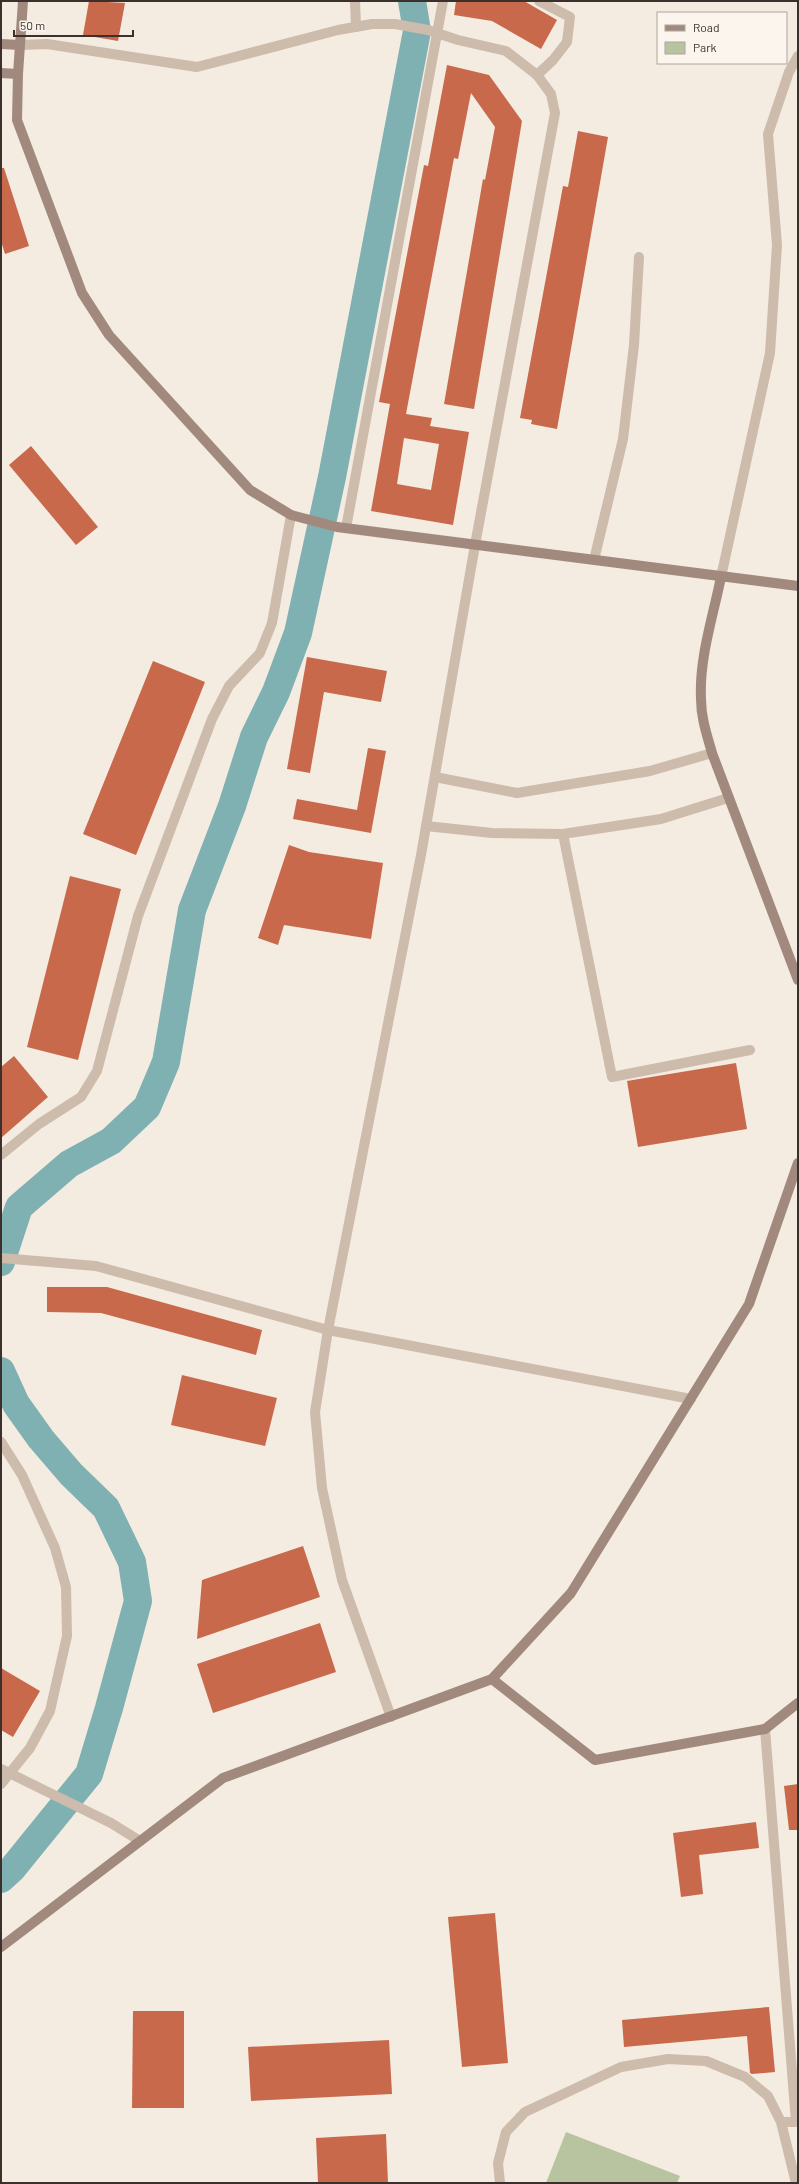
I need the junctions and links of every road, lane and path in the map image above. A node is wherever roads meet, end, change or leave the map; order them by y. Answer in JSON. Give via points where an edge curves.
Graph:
{"nodes":[{"id":1,"x":23,"y":1,"type":"edge"},
{"id":2,"x":355,"y":1,"type":"edge"},
{"id":3,"x":443,"y":1,"type":"edge"},
{"id":4,"x":539,"y":1,"type":"edge"},
{"id":5,"x":356,"y":27,"type":"junction"},
{"id":6,"x":432,"y":31,"type":"junction"},
{"id":7,"x":1,"y":44,"type":"edge"},
{"id":8,"x":20,"y":45,"type":"junction"},
{"id":9,"x":798,"y":56,"type":"edge"},
{"id":10,"x":1,"y":73,"type":"edge"},
{"id":11,"x":18,"y":74,"type":"junction"},
{"id":12,"x":537,"y":75,"type":"junction"},
{"id":13,"x":639,"y":257,"type":"dead end"},
{"id":14,"x":291,"y":515,"type":"junction"},
{"id":15,"x":341,"y":527,"type":"junction"},
{"id":16,"x":476,"y":545,"type":"junction"},
{"id":17,"x":594,"y":560,"type":"junction"},
{"id":18,"x":721,"y":577,"type":"junction"},
{"id":19,"x":798,"y":586,"type":"edge"},
{"id":20,"x":712,"y":754,"type":"junction"},
{"id":21,"x":435,"y":777,"type":"junction"},
{"id":22,"x":728,"y":798,"type":"junction"},
{"id":23,"x":426,"y":826,"type":"junction"},
{"id":24,"x":563,"y":834,"type":"junction"},
{"id":25,"x":798,"y":980,"type":"edge"},
{"id":26,"x":750,"y":1050,"type":"dead end"},
{"id":27,"x":1,"y":1155,"type":"edge"},
{"id":28,"x":798,"y":1163,"type":"edge"},
{"id":29,"x":1,"y":1258,"type":"edge"},
{"id":30,"x":328,"y":1330,"type":"junction"},
{"id":31,"x":691,"y":1399,"type":"junction"},
{"id":32,"x":1,"y":1442,"type":"edge"},
{"id":33,"x":492,"y":1679,"type":"junction"},
{"id":34,"x":798,"y":1703,"type":"edge"},
{"id":35,"x":391,"y":1716,"type":"junction"},
{"id":36,"x":765,"y":1729,"type":"junction"},
{"id":37,"x":1,"y":1769,"type":"edge"},
{"id":38,"x":10,"y":1775,"type":"junction"},
{"id":39,"x":1,"y":1784,"type":"edge"},
{"id":40,"x":140,"y":1842,"type":"junction"},
{"id":41,"x":1,"y":1947,"type":"edge"},
{"id":42,"x":781,"y":2122,"type":"junction"},
{"id":43,"x":500,"y":2183,"type":"edge"},
{"id":44,"x":796,"y":2183,"type":"edge"}],
"edges":[{"from":1,"to":8,"type":"main road"},
{"from":2,"to":5,"type":"street"},
{"from":3,"to":6,"type":"street"},
{"from":4,"to":12,"type":"street","via":[[570,17],[567,42]]},
{"from":5,"to":6,"type":"street","via":[[395,24]]},
{"from":5,"to":8,"type":"street","via":[[197,67],[47,44]]},
{"from":6,"to":12,"type":"street","via":[[506,51]]},
{"from":6,"to":15,"type":"street"},
{"from":7,"to":8,"type":"main road"},
{"from":8,"to":11,"type":"main road"},
{"from":9,"to":18,"type":"street","via":[[789,72],[768,134],[777,245],[770,353]]},
{"from":10,"to":11,"type":"main road"},
{"from":11,"to":14,"type":"main road","via":[[17,120],[82,294],[109,335],[250,490]]},
{"from":12,"to":16,"type":"street","via":[[551,94],[555,113]]},
{"from":13,"to":17,"type":"street","via":[[634,345],[623,439]]},
{"from":14,"to":15,"type":"main road"},
{"from":14,"to":27,"type":"street","via":[[272,623],[260,653],[229,686],[212,719],[138,916],[98,1071],[81,1097],[39,1124]]},
{"from":15,"to":16,"type":"main road"},
{"from":16,"to":17,"type":"main road"},
{"from":16,"to":21,"type":"street"},
{"from":17,"to":18,"type":"main road"},
{"from":18,"to":19,"type":"main road"},
{"from":18,"to":20,"type":"main road","via":[[702,670],[700,699]]},
{"from":20,"to":21,"type":"street","via":[[650,771],[517,793]]},
{"from":20,"to":22,"type":"main road"},
{"from":21,"to":23,"type":"street"},
{"from":22,"to":24,"type":"street","via":[[661,819]]},
{"from":22,"to":25,"type":"main road"},
{"from":23,"to":24,"type":"street","via":[[492,833]]},
{"from":23,"to":30,"type":"street"},
{"from":24,"to":26,"type":"street","via":[[612,1077]]},
{"from":28,"to":31,"type":"main road","via":[[749,1304]]},
{"from":29,"to":30,"type":"street","via":[[96,1266]]},
{"from":30,"to":31,"type":"street"},
{"from":30,"to":35,"type":"street","via":[[315,1412],[322,1488],[342,1580]]},
{"from":31,"to":33,"type":"main road","via":[[571,1593]]},
{"from":32,"to":38,"type":"street","via":[[22,1475],[55,1548],[66,1587],[67,1636],[50,1711],[30,1748]]},
{"from":33,"to":35,"type":"main road"},
{"from":33,"to":36,"type":"main road","via":[[595,1760]]},
{"from":34,"to":36,"type":"main road"},
{"from":35,"to":40,"type":"main road","via":[[223,1778]]},
{"from":36,"to":42,"type":"street","via":[[796,2122]]},
{"from":37,"to":38,"type":"street"},
{"from":38,"to":39,"type":"street"},
{"from":38,"to":40,"type":"street","via":[[111,1823]]},
{"from":40,"to":41,"type":"main road"},
{"from":42,"to":43,"type":"street","via":[[768,2096],[745,2077],[706,2061],[668,2059],[621,2067],[525,2112],[506,2132],[498,2163]]},
{"from":42,"to":44,"type":"street"}]}
